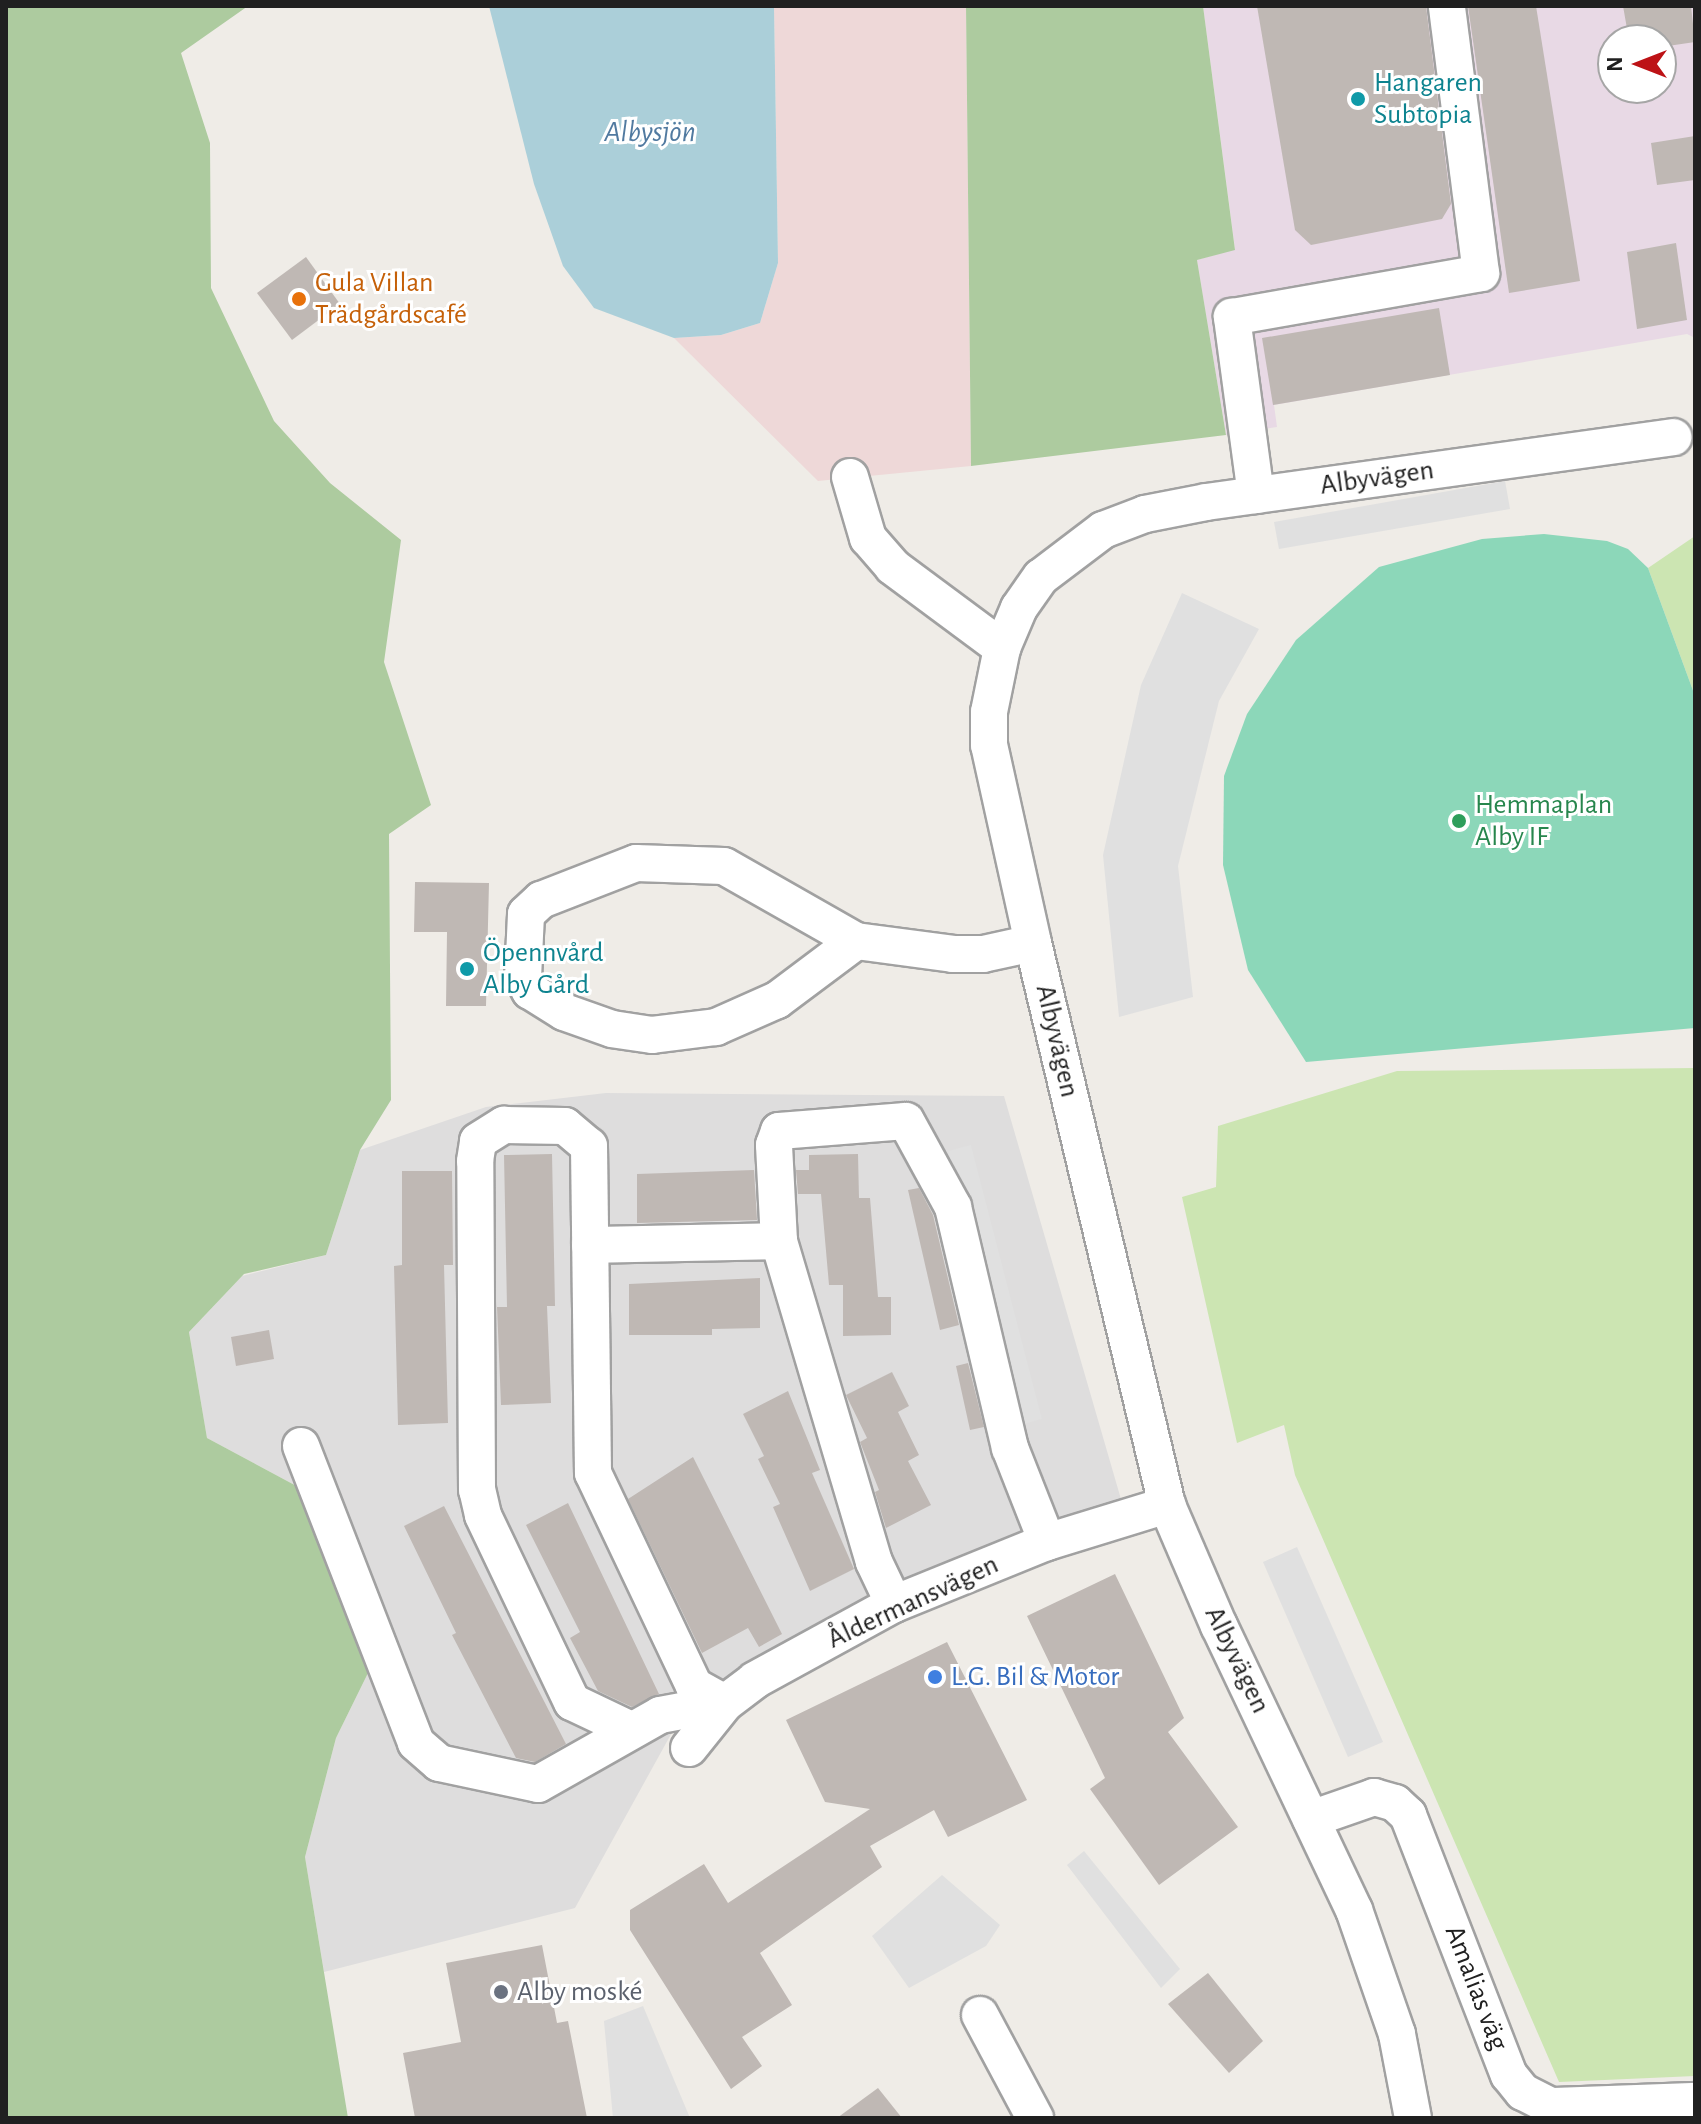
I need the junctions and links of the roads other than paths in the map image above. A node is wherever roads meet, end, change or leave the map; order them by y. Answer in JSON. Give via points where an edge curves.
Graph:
{"nodes":[{"id":1,"x":1447,"y":6,"type":"edge"},
{"id":2,"x":1674,"y":437,"type":"dead end"},
{"id":3,"x":850,"y":477,"type":"dead end"},
{"id":4,"x":1256,"y":495,"type":"junction"},
{"id":5,"x":1002,"y":648,"type":"junction"},
{"id":6,"x":856,"y":941,"type":"junction"},
{"id":7,"x":1033,"y":943,"type":"junction"},
{"id":8,"x":779,"y":1241,"type":"junction"},
{"id":9,"x":590,"y":1245,"type":"junction"},
{"id":10,"x":301,"y":1446,"type":"dead end"},
{"id":11,"x":1167,"y":1505,"type":"junction"},
{"id":12,"x":1047,"y":1542,"type":"junction"},
{"id":13,"x":894,"y":1604,"type":"junction"},
{"id":14,"x":725,"y":1703,"type":"junction"},
{"id":15,"x":631,"y":1730,"type":"junction"},
{"id":16,"x":689,"y":1748,"type":"dead end"},
{"id":17,"x":1311,"y":1819,"type":"junction"},
{"id":18,"x":980,"y":2015,"type":"dead end"},
{"id":19,"x":1695,"y":2101,"type":"edge"},
{"id":20,"x":1035,"y":2118,"type":"edge"},
{"id":21,"x":1413,"y":2118,"type":"edge"}],
"edges":[{"from":1,"to":4,"type":"street","via":[[1481,273],[1232,317]]},
{"from":2,"to":4,"type":"street","name":"Albyvägen"},
{"from":3,"to":5,"type":"street","via":[[868,538],[893,567]]},
{"from":4,"to":5,"type":"street","name":"Albyvägen","via":[[1145,514],[1103,530],[1041,577]]},
{"from":5,"to":7,"type":"street","name":"Albyvägen","via":[[989,712],[989,745]]},
{"from":6,"to":6,"type":"street","via":[[777,1000],[716,1027],[652,1035],[612,1029],[564,1012],[530,991],[523,978],[526,914],[541,900],[636,863],[724,866]]},
{"from":6,"to":7,"type":"street","via":[[983,954]]},
{"from":7,"to":11,"type":"street","name":"Albyvägen"},
{"from":8,"to":9,"type":"street"},
{"from":8,"to":12,"type":"street","via":[[774,1145],[779,1131],[906,1121],[953,1207],[1010,1448]]},
{"from":8,"to":13,"type":"street","via":[[874,1562]]},
{"from":9,"to":14,"type":"street","via":[[593,1473],[694,1686]]},
{"from":9,"to":15,"type":"street","via":[[589,1146],[581,1135],[565,1126],[504,1125],[478,1141],[473,1301],[480,1503],[572,1702]]},
{"from":10,"to":15,"type":"street","via":[[416,1743],[439,1763],[538,1784]]},
{"from":11,"to":12,"type":"street","name":"Åldermansvägen"},
{"from":11,"to":17,"type":"street","name":"Albyvägen"},
{"from":12,"to":13,"type":"street","name":"Åldermansvägen"},
{"from":13,"to":14,"type":"street","name":"Åldermansvägen","via":[[755,1680]]},
{"from":14,"to":15,"type":"street","via":[[660,1715]]},
{"from":14,"to":16,"type":"street","name":"Åldermansvägen"},
{"from":17,"to":19,"type":"street","name":"Amalias väg","via":[[1374,1797],[1395,1803],[1408,1815],[1509,2075],[1523,2092],[1551,2106]]},
{"from":17,"to":21,"type":"street","name":"Albyvägen","via":[[1382,1983]]},
{"from":18,"to":20,"type":"street"}]}
